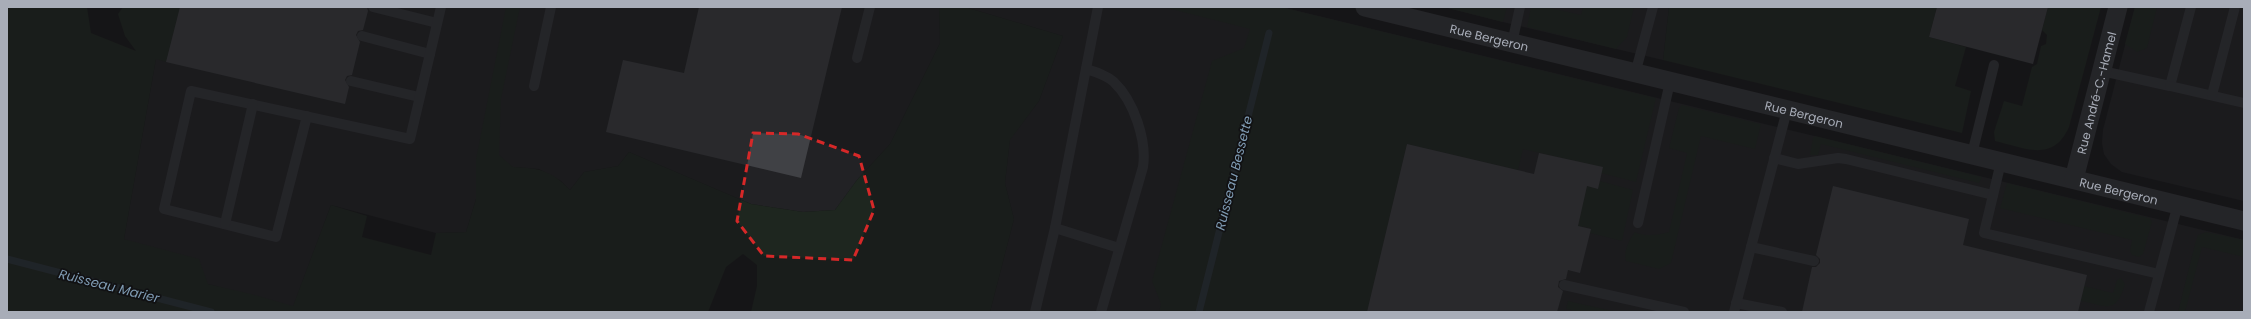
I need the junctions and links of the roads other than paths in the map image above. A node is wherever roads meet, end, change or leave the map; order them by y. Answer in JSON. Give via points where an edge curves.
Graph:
{"nodes":[{"id":1,"x":373,"y":7,"type":"edge"},
{"id":2,"x":441,"y":7,"type":"edge"},
{"id":3,"x":551,"y":7,"type":"edge"},
{"id":4,"x":870,"y":7,"type":"edge"},
{"id":5,"x":1098,"y":7,"type":"edge"},
{"id":6,"x":1365,"y":7,"type":"edge"},
{"id":7,"x":1520,"y":7,"type":"edge"},
{"id":8,"x":1653,"y":7,"type":"edge"},
{"id":9,"x":2118,"y":7,"type":"edge"},
{"id":10,"x":2191,"y":7,"type":"edge"},
{"id":11,"x":2235,"y":7,"type":"edge"},
{"id":12,"x":437,"y":23,"type":"junction"},
{"id":13,"x":362,"y":36,"type":"dead end"},
{"id":14,"x":1512,"y":43,"type":"junction"},
{"id":15,"x":430,"y":54,"type":"junction"},
{"id":16,"x":857,"y":58,"type":"dead end"},
{"id":17,"x":1994,"y":65,"type":"dead end"},
{"id":18,"x":1086,"y":69,"type":"junction"},
{"id":19,"x":2102,"y":71,"type":"junction"},
{"id":20,"x":1635,"y":74,"type":"junction"},
{"id":21,"x":351,"y":81,"type":"dead end"},
{"id":22,"x":1670,"y":82,"type":"junction"},
{"id":23,"x":534,"y":86,"type":"dead end"},
{"id":24,"x":2170,"y":86,"type":"junction"},
{"id":25,"x":2212,"y":95,"type":"junction"},
{"id":26,"x":419,"y":98,"type":"junction"},
{"id":27,"x":2244,"y":102,"type":"edge"},
{"id":28,"x":253,"y":104,"type":"junction"},
{"id":29,"x":1787,"y":110,"type":"junction"},
{"id":30,"x":307,"y":116,"type":"junction"},
{"id":31,"x":1972,"y":154,"type":"junction"},
{"id":32,"x":1774,"y":158,"type":"junction"},
{"id":33,"x":2001,"y":162,"type":"junction"},
{"id":34,"x":2074,"y":179,"type":"junction"},
{"id":35,"x":1993,"y":195,"type":"junction"},
{"id":36,"x":2178,"y":204,"type":"junction"},
{"id":37,"x":2244,"y":221,"type":"edge"},
{"id":38,"x":1638,"y":223,"type":"dead end"},
{"id":39,"x":225,"y":224,"type":"junction"},
{"id":40,"x":1055,"y":228,"type":"junction"},
{"id":41,"x":1751,"y":247,"type":"junction"},
{"id":42,"x":1119,"y":248,"type":"junction"},
{"id":43,"x":1814,"y":261,"type":"dead end"},
{"id":44,"x":2159,"y":274,"type":"junction"},
{"id":45,"x":1564,"y":285,"type":"dead end"},
{"id":46,"x":1735,"y":307,"type":"edge"},
{"id":47,"x":1035,"y":312,"type":"edge"},
{"id":48,"x":1101,"y":312,"type":"edge"},
{"id":49,"x":1684,"y":312,"type":"edge"},
{"id":50,"x":1782,"y":312,"type":"edge"},
{"id":51,"x":2149,"y":312,"type":"edge"}],
"edges":[{"from":1,"to":12,"type":"lane"},
{"from":2,"to":12,"type":"lane"},
{"from":3,"to":23,"type":"lane"},
{"from":4,"to":16,"type":"lane"},
{"from":5,"to":18,"type":"lane"},
{"from":6,"to":14,"type":"street","name":"Rue Bergeron"},
{"from":7,"to":14,"type":"lane"},
{"from":8,"to":20,"type":"lane"},
{"from":9,"to":19,"type":"street","name":"Rue André-C.-Hamel"},
{"from":10,"to":24,"type":"lane"},
{"from":11,"to":25,"type":"lane"},
{"from":12,"to":15,"type":"lane"},
{"from":13,"to":15,"type":"lane"},
{"from":14,"to":20,"type":"street","name":"Rue Bergeron"},
{"from":15,"to":26,"type":"lane"},
{"from":17,"to":31,"type":"lane"},
{"from":18,"to":40,"type":"lane"},
{"from":18,"to":42,"type":"lane","via":[[1115,82],[1142,131],[1142,167]]},
{"from":19,"to":24,"type":"lane"},
{"from":19,"to":34,"type":"street","name":"Rue André-C.-Hamel"},
{"from":20,"to":22,"type":"street","name":"Rue Bergeron"},
{"from":21,"to":26,"type":"lane"},
{"from":22,"to":29,"type":"street","name":"Rue Bergeron"},
{"from":22,"to":38,"type":"lane"},
{"from":24,"to":25,"type":"lane"},
{"from":25,"to":27,"type":"lane"},
{"from":26,"to":30,"type":"lane","via":[[410,139]]},
{"from":28,"to":30,"type":"lane"},
{"from":28,"to":39,"type":"lane"},
{"from":28,"to":39,"type":"lane","via":[[191,91],[164,209]]},
{"from":29,"to":31,"type":"street","name":"Rue Bergeron"},
{"from":29,"to":32,"type":"lane"},
{"from":30,"to":39,"type":"lane","via":[[276,237]]},
{"from":31,"to":33,"type":"street","name":"Rue Bergeron"},
{"from":32,"to":35,"type":"lane","via":[[1798,164],[1846,159]]},
{"from":32,"to":41,"type":"lane"},
{"from":33,"to":34,"type":"street","name":"Rue Bergeron"},
{"from":33,"to":35,"type":"lane"},
{"from":34,"to":36,"type":"street","name":"Rue Bergeron"},
{"from":35,"to":44,"type":"lane","via":[[1984,233]]},
{"from":36,"to":37,"type":"street","name":"Rue Bergeron"},
{"from":36,"to":44,"type":"lane"},
{"from":40,"to":42,"type":"lane"},
{"from":40,"to":47,"type":"lane"},
{"from":41,"to":43,"type":"lane"},
{"from":41,"to":46,"type":"lane"},
{"from":42,"to":48,"type":"lane"},
{"from":44,"to":51,"type":"lane"},
{"from":45,"to":49,"type":"lane"},
{"from":46,"to":50,"type":"lane"}]}
